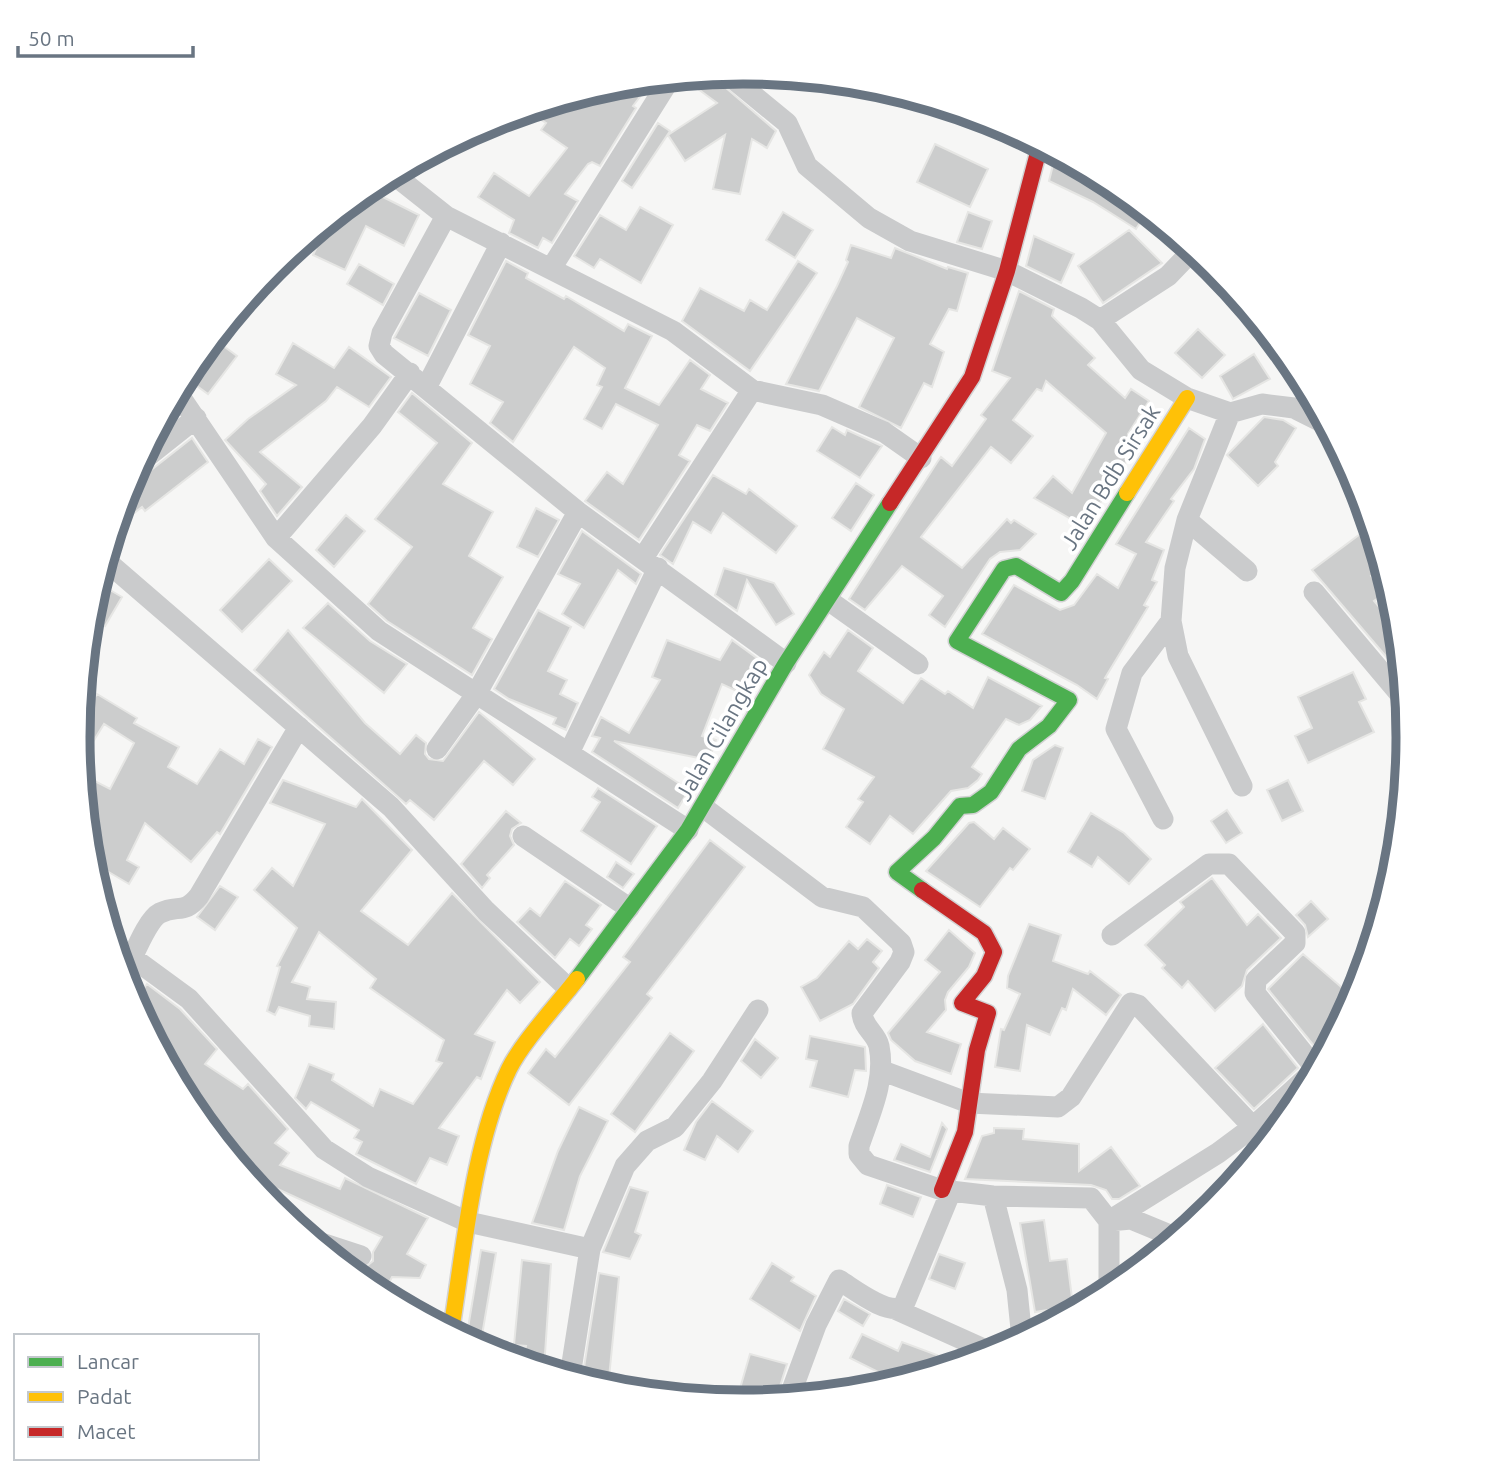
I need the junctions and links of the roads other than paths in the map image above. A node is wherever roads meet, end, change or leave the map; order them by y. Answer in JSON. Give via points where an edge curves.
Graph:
{"nodes":[{"id":1,"x":740,"y":84,"type":"edge"},
{"id":2,"x":664,"y":89,"type":"edge"},
{"id":3,"x":1038,"y":154,"type":"edge"},
{"id":4,"x":401,"y":180,"type":"edge"},
{"id":5,"x":446,"y":216,"type":"junction"},
{"id":6,"x":501,"y":243,"type":"junction"},
{"id":7,"x":1186,"y":257,"type":"edge"},
{"id":8,"x":552,"y":267,"type":"junction"},
{"id":9,"x":1007,"y":271,"type":"junction"},
{"id":10,"x":1100,"y":320,"type":"junction"},
{"id":11,"x":418,"y":379,"type":"junction"},
{"id":12,"x":752,"y":390,"type":"junction"},
{"id":13,"x":1187,"y":398,"type":"junction"},
{"id":14,"x":183,"y":400,"type":"edge"},
{"id":15,"x":1230,"y":413,"type":"junction"},
{"id":16,"x":1312,"y":417,"type":"edge"},
{"id":17,"x":196,"y":418,"type":"junction"},
{"id":18,"x":156,"y":449,"type":"edge"},
{"id":19,"x":921,"y":458,"type":"junction"},
{"id":20,"x":578,"y":512,"type":"junction"},
{"id":21,"x":1187,"y":520,"type":"junction"},
{"id":22,"x":276,"y":538,"type":"junction"},
{"id":23,"x":651,"y":563,"type":"junction"},
{"id":24,"x":112,"y":566,"type":"edge"},
{"id":25,"x":1247,"y":571,"type":"dead end"},
{"id":26,"x":1314,"y":592,"type":"dead end"},
{"id":27,"x":828,"y":600,"type":"junction"},
{"id":28,"x":1171,"y":621,"type":"junction"},
{"id":29,"x":786,"y":663,"type":"junction"},
{"id":30,"x":918,"y":664,"type":"dead end"},
{"id":31,"x":1394,"y":687,"type":"edge"},
{"id":32,"x":475,"y":696,"type":"junction"},
{"id":33,"x":299,"y":727,"type":"junction"},
{"id":34,"x":437,"y":750,"type":"dead end"},
{"id":35,"x":569,"y":753,"type":"junction"},
{"id":36,"x":1242,"y":786,"type":"dead end"},
{"id":37,"x":703,"y":807,"type":"junction"},
{"id":38,"x":1163,"y":819,"type":"dead end"},
{"id":39,"x":688,"y":830,"type":"junction"},
{"id":40,"x":523,"y":836,"type":"dead end"},
{"id":41,"x":629,"y":908,"type":"junction"},
{"id":42,"x":1112,"y":935,"type":"dead end"},
{"id":43,"x":131,"y":962,"type":"edge"},
{"id":44,"x":134,"y":970,"type":"edge"},
{"id":45,"x":568,"y":988,"type":"junction"},
{"id":46,"x":758,"y":1010,"type":"dead end"},
{"id":47,"x":1310,"y":1062,"type":"edge"},
{"id":48,"x":883,"y":1072,"type":"junction"},
{"id":49,"x":1291,"y":1092,"type":"edge"},
{"id":50,"x":969,"y":1103,"type":"junction"},
{"id":51,"x":1253,"y":1127,"type":"junction"},
{"id":52,"x":947,"y":1191,"type":"junction"},
{"id":53,"x":993,"y":1196,"type":"junction"},
{"id":54,"x":1109,"y":1221,"type":"junction"},
{"id":55,"x":468,"y":1222,"type":"junction"},
{"id":56,"x":1167,"y":1234,"type":"edge"},
{"id":57,"x":337,"y":1248,"type":"edge"},
{"id":58,"x":590,"y":1249,"type":"junction"},
{"id":59,"x":360,"y":1256,"type":"dead end"},
{"id":60,"x":1109,"y":1278,"type":"edge"},
{"id":61,"x":897,"y":1310,"type":"junction"},
{"id":62,"x":452,"y":1322,"type":"edge"},
{"id":63,"x":1021,"y":1328,"type":"edge"},
{"id":64,"x":977,"y":1346,"type":"edge"},
{"id":65,"x":571,"y":1367,"type":"edge"},
{"id":66,"x":793,"y":1388,"type":"edge"}],
"edges":[{"from":1,"to":9,"type":"street","via":[[787,123],[807,166],[869,218],[910,241]]},
{"from":2,"to":8,"type":"street"},
{"from":3,"to":9,"type":"street","name":"Jalan Cilangkap"},
{"from":4,"to":5,"type":"street"},
{"from":5,"to":6,"type":"street"},
{"from":5,"to":11,"type":"street","via":[[379,346]]},
{"from":6,"to":8,"type":"street"},
{"from":6,"to":11,"type":"street"},
{"from":7,"to":10,"type":"street","via":[[1168,276]]},
{"from":8,"to":12,"type":"street","via":[[673,331]]},
{"from":9,"to":10,"type":"street"},
{"from":9,"to":19,"type":"street","name":"Jalan Cilangkap","via":[[972,377]]},
{"from":10,"to":13,"type":"street","via":[[1141,370]]},
{"from":11,"to":20,"type":"street"},
{"from":11,"to":22,"type":"street"},
{"from":12,"to":19,"type":"street","via":[[822,405],[884,432]]},
{"from":12,"to":23,"type":"street"},
{"from":13,"to":15,"type":"street"},
{"from":13,"to":50,"type":"street","name":"Jalan Bdb Sirsak","via":[[1072,581],[1060,593],[1016,566],[1004,569],[957,641],[1069,700],[1040,736],[1027,741],[987,797],[973,807],[960,806],[897,872],[984,933],[995,952],[984,976],[962,1003],[988,1013]]},
{"from":14,"to":17,"type":"street"},
{"from":15,"to":16,"type":"street","via":[[1262,404],[1294,408]]},
{"from":15,"to":21,"type":"street"},
{"from":17,"to":18,"type":"street"},
{"from":17,"to":22,"type":"street"},
{"from":19,"to":27,"type":"street","name":"Jalan Cilangkap"},
{"from":20,"to":23,"type":"street"},
{"from":20,"to":32,"type":"street"},
{"from":21,"to":25,"type":"street"},
{"from":21,"to":28,"type":"street","via":[[1175,568]]},
{"from":22,"to":32,"type":"street","via":[[379,631]]},
{"from":23,"to":29,"type":"street"},
{"from":23,"to":35,"type":"street"},
{"from":24,"to":33,"type":"street"},
{"from":26,"to":31,"type":"street"},
{"from":27,"to":29,"type":"street","name":"Jalan Cilangkap"},
{"from":27,"to":30,"type":"street"},
{"from":28,"to":36,"type":"street","via":[[1178,656]]},
{"from":28,"to":38,"type":"street","via":[[1132,673],[1116,729]]},
{"from":29,"to":37,"type":"street","name":"Jalan Cilangkap"},
{"from":32,"to":34,"type":"street"},
{"from":32,"to":35,"type":"street"},
{"from":33,"to":43,"type":"street","via":[[200,895],[191,906],[158,914]]},
{"from":33,"to":45,"type":"street","via":[[391,807],[486,911]]},
{"from":35,"to":39,"type":"street"},
{"from":37,"to":39,"type":"street","name":"Jalan Cilangkap"},
{"from":37,"to":48,"type":"street","via":[[822,897],[863,907],[901,943],[900,962],[862,1013],[878,1043]]},
{"from":39,"to":41,"type":"street","name":"Jalan Cilangkap"},
{"from":40,"to":41,"type":"street"},
{"from":41,"to":45,"type":"street","name":"Jalan Cilangkap"},
{"from":42,"to":47,"type":"street","via":[[1209,864],[1229,864],[1295,933],[1295,943],[1256,980],[1255,993]]},
{"from":44,"to":55,"type":"street","via":[[189,999],[324,1149],[406,1196]]},
{"from":45,"to":55,"type":"street","name":"Jalan Cilangkap","via":[[510,1069],[494,1107]]},
{"from":46,"to":58,"type":"street","via":[[675,1127],[647,1141],[625,1166]]},
{"from":48,"to":50,"type":"street"},
{"from":48,"to":52,"type":"street","via":[[859,1154],[869,1165]]},
{"from":49,"to":51,"type":"street"},
{"from":50,"to":51,"type":"street","via":[[1058,1107],[1071,1097],[1131,1003],[1138,1005]]},
{"from":50,"to":52,"type":"street"},
{"from":51,"to":54,"type":"street"},
{"from":52,"to":53,"type":"street"},
{"from":52,"to":61,"type":"street","via":[[908,1299]]},
{"from":53,"to":54,"type":"street","via":[[1091,1198]]},
{"from":53,"to":63,"type":"street","via":[[1017,1290]]},
{"from":54,"to":56,"type":"street","via":[[1131,1219]]},
{"from":54,"to":60,"type":"street"},
{"from":55,"to":58,"type":"street"},
{"from":55,"to":62,"type":"street","name":"Jalan Cilangkap"},
{"from":57,"to":59,"type":"street"},
{"from":58,"to":65,"type":"street"},
{"from":61,"to":64,"type":"street"},
{"from":61,"to":66,"type":"street","via":[[839,1280]]}]}
